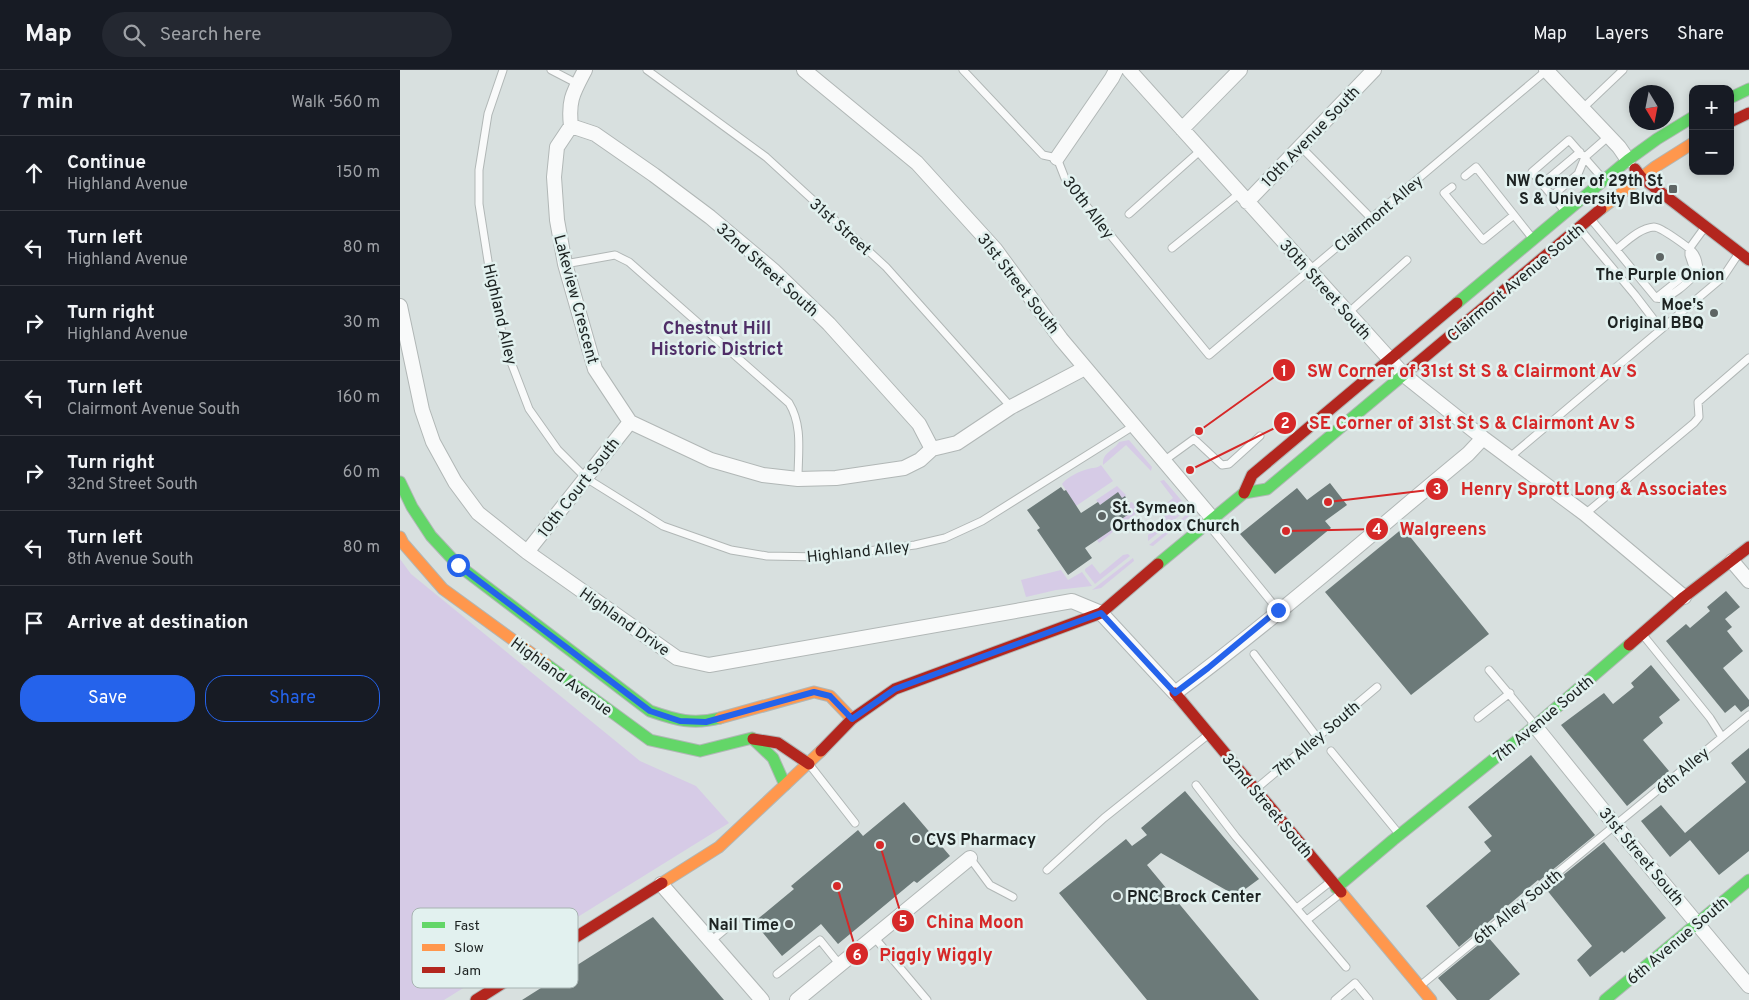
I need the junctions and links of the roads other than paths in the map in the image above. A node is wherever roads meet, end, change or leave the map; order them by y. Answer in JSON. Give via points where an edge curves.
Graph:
{"nodes":[{"id":1,"x":504,"y":70,"type":"edge"},
{"id":2,"x":551,"y":70,"type":"edge"},
{"id":3,"x":585,"y":70,"type":"edge"},
{"id":4,"x":647,"y":70,"type":"edge"},
{"id":5,"x":804,"y":70,"type":"edge"},
{"id":6,"x":963,"y":70,"type":"edge"},
{"id":7,"x":1116,"y":70,"type":"edge"},
{"id":8,"x":1129,"y":70,"type":"edge"},
{"id":9,"x":1240,"y":70,"type":"edge"},
{"id":10,"x":1374,"y":70,"type":"edge"},
{"id":11,"x":1546,"y":70,"type":"edge"},
{"id":12,"x":1623,"y":70,"type":"edge"},
{"id":13,"x":578,"y":84,"type":"junction"},
{"id":14,"x":1749,"y":89,"type":"edge"},
{"id":15,"x":1734,"y":96,"type":"edge"},
{"id":16,"x":1582,"y":108,"type":"junction"},
{"id":17,"x":1749,"y":113,"type":"edge"},
{"id":18,"x":1689,"y":120,"type":"edge"},
{"id":19,"x":1734,"y":120,"type":"edge"},
{"id":20,"x":571,"y":126,"type":"junction"},
{"id":21,"x":1182,"y":129,"type":"junction"},
{"id":22,"x":1609,"y":136,"type":"junction"},
{"id":23,"x":1689,"y":145,"type":"edge"},
{"id":24,"x":1300,"y":146,"type":"junction"},
{"id":25,"x":1200,"y":150,"type":"junction"},
{"id":26,"x":1583,"y":155,"type":"junction"},
{"id":27,"x":1057,"y":158,"type":"junction"},
{"id":28,"x":1628,"y":160,"type":"junction"},
{"id":29,"x":1465,"y":176,"type":"dead end"},
{"id":30,"x":1642,"y":177,"type":"junction"},
{"id":31,"x":1604,"y":180,"type":"junction"},
{"id":32,"x":1542,"y":184,"type":"junction"},
{"id":33,"x":1452,"y":187,"type":"dead end"},
{"id":34,"x":1552,"y":196,"type":"junction"},
{"id":35,"x":1244,"y":198,"type":"junction"},
{"id":36,"x":1566,"y":213,"type":"junction"},
{"id":37,"x":1129,"y":214,"type":"dead end"},
{"id":38,"x":1514,"y":215,"type":"junction"},
{"id":39,"x":1371,"y":218,"type":"junction"},
{"id":40,"x":1590,"y":218,"type":"junction"},
{"id":41,"x":1706,"y":226,"type":"junction"},
{"id":42,"x":1578,"y":228,"type":"junction"},
{"id":43,"x":1534,"y":240,"type":"junction"},
{"id":44,"x":1172,"y":248,"type":"dead end"},
{"id":45,"x":1617,"y":249,"type":"junction"},
{"id":46,"x":1689,"y":249,"type":"junction"},
{"id":47,"x":1739,"y":252,"type":"junction"},
{"id":48,"x":1407,"y":260,"type":"dead end"},
{"id":49,"x":1749,"y":260,"type":"edge"},
{"id":50,"x":565,"y":264,"type":"junction"},
{"id":51,"x":1309,"y":271,"type":"junction"},
{"id":52,"x":400,"y":306,"type":"edge"},
{"id":53,"x":1348,"y":314,"type":"junction"},
{"id":54,"x":1661,"y":329,"type":"junction"},
{"id":55,"x":1209,"y":355,"type":"joint"},
{"id":56,"x":1749,"y":358,"type":"edge"},
{"id":57,"x":1391,"y":360,"type":"junction"},
{"id":58,"x":1085,"y":368,"type":"junction"},
{"id":59,"x":1404,"y":375,"type":"junction"},
{"id":60,"x":1011,"y":407,"type":"junction"},
{"id":61,"x":630,"y":422,"type":"junction"},
{"id":62,"x":1135,"y":424,"type":"junction"},
{"id":63,"x":1260,"y":436,"type":"dead end"},
{"id":64,"x":1483,"y":438,"type":"junction"},
{"id":65,"x":932,"y":449,"type":"junction"},
{"id":66,"x":1510,"y":457,"type":"junction"},
{"id":67,"x":1165,"y":460,"type":"junction"},
{"id":68,"x":586,"y":478,"type":"junction"},
{"id":69,"x":798,"y":479,"type":"junction"},
{"id":70,"x":400,"y":482,"type":"edge"},
{"id":71,"x":1244,"y":493,"type":"junction"},
{"id":72,"x":1585,"y":514,"type":"junction"},
{"id":73,"x":1209,"y":520,"type":"junction"},
{"id":74,"x":400,"y":537,"type":"edge"},
{"id":75,"x":1749,"y":547,"type":"edge"},
{"id":76,"x":527,"y":552,"type":"junction"},
{"id":77,"x":1732,"y":561,"type":"junction"},
{"id":78,"x":1749,"y":581,"type":"edge"},
{"id":79,"x":1684,"y":598,"type":"junction"},
{"id":80,"x":1278,"y":610,"type":"junction"},
{"id":81,"x":1101,"y":613,"type":"junction"},
{"id":82,"x":1642,"y":634,"type":"junction"},
{"id":83,"x":1254,"y":654,"type":"dead end"},
{"id":84,"x":1489,"y":670,"type":"dead end"},
{"id":85,"x":1377,"y":687,"type":"dead end"},
{"id":86,"x":1175,"y":693,"type":"junction"},
{"id":87,"x":1510,"y":694,"type":"junction"},
{"id":88,"x":1478,"y":718,"type":"dead end"},
{"id":89,"x":852,"y":719,"type":"junction"},
{"id":90,"x":1747,"y":719,"type":"edge"},
{"id":91,"x":1535,"y":726,"type":"junction"},
{"id":92,"x":1209,"y":734,"type":"junction"},
{"id":93,"x":1722,"y":737,"type":"junction"},
{"id":94,"x":752,"y":738,"type":"junction"},
{"id":95,"x":1317,"y":738,"type":"junction"},
{"id":96,"x":1331,"y":751,"type":"dead end"},
{"id":97,"x":809,"y":764,"type":"junction"},
{"id":98,"x":785,"y":785,"type":"junction"},
{"id":99,"x":1196,"y":785,"type":"dead end"},
{"id":100,"x":1256,"y":789,"type":"junction"},
{"id":101,"x":855,"y":823,"type":"dead end"},
{"id":102,"x":1615,"y":825,"type":"junction"},
{"id":103,"x":1400,"y":834,"type":"junction"},
{"id":104,"x":970,"y":858,"type":"joint"},
{"id":105,"x":1046,"y":870,"type":"dead end"},
{"id":106,"x":1749,"y":880,"type":"edge"},
{"id":107,"x":662,"y":884,"type":"junction"},
{"id":108,"x":1336,"y":887,"type":"junction"},
{"id":109,"x":1013,"y":897,"type":"dead end"},
{"id":110,"x":1297,"y":908,"type":"junction"},
{"id":111,"x":1307,"y":920,"type":"junction"},
{"id":112,"x":735,"y":921,"type":"dead end"},
{"id":113,"x":1698,"y":923,"type":"junction"},
{"id":114,"x":578,"y":936,"type":"edge"},
{"id":115,"x":874,"y":938,"type":"junction"},
{"id":116,"x":711,"y":941,"type":"junction"},
{"id":117,"x":840,"y":965,"type":"junction"},
{"id":118,"x":1346,"y":967,"type":"dead end"},
{"id":119,"x":777,"y":974,"type":"dead end"},
{"id":120,"x":1420,"y":986,"type":"junction"},
{"id":121,"x":1749,"y":986,"type":"edge"},
{"id":122,"x":495,"y":988,"type":"edge"},
{"id":123,"x":476,"y":1000,"type":"edge"},
{"id":124,"x":762,"y":1000,"type":"edge"},
{"id":125,"x":797,"y":1000,"type":"edge"},
{"id":126,"x":926,"y":1000,"type":"edge"},
{"id":127,"x":1335,"y":1000,"type":"edge"},
{"id":128,"x":1369,"y":1000,"type":"edge"},
{"id":129,"x":1431,"y":1000,"type":"edge"},
{"id":130,"x":1604,"y":1000,"type":"edge"}],
"edges":[{"from":1,"to":68,"type":"lane","name":"Highland Alley","via":[[488,114],[479,170],[479,204],[494,299],[506,349],[529,409],[558,450]]},
{"from":2,"to":13,"type":"lane"},
{"from":3,"to":13,"type":"street"},
{"from":4,"to":60,"type":"lane","name":"31st Street","via":[[766,157],[886,267]]},
{"from":5,"to":58,"type":"street","name":"31st Street South","via":[[917,163],[995,249]]},
{"from":6,"to":27,"type":"lane","name":"30th Alley","via":[[1043,155]]},
{"from":7,"to":27,"type":"street"},
{"from":8,"to":21,"type":"street","name":"30th Street South"},
{"from":9,"to":21,"type":"street"},
{"from":10,"to":24,"type":"street","name":"10th Avenue South"},
{"from":11,"to":16,"type":"street"},
{"from":11,"to":39,"type":"lane","name":"Clairmont Alley"},
{"from":12,"to":16,"type":"lane"},
{"from":13,"to":20,"type":"street","via":[[569,108]]},
{"from":14,"to":15,"type":"street"},
{"from":16,"to":22,"type":"street"},
{"from":17,"to":19,"type":"street"},
{"from":18,"to":28,"type":"street","name":"Clairmont Avenue South"},
{"from":20,"to":50,"type":"street","name":"Lakeview Crescent","via":[[557,147],[554,177]]},
{"from":20,"to":65,"type":"street","name":"32nd Street South","via":[[595,134],[654,175],[710,216],[773,270],[829,324],[919,424]]},
{"from":21,"to":25,"type":"street","name":"30th Street South"},
{"from":22,"to":26,"type":"lane"},
{"from":22,"to":28,"type":"street"},
{"from":23,"to":30,"type":"street","name":"Clairmont Avenue South"},
{"from":24,"to":35,"type":"street","name":"10th Avenue South"},
{"from":24,"to":39,"type":"lane"},
{"from":25,"to":35,"type":"street","name":"30th Street South"},
{"from":25,"to":37,"type":"lane"},
{"from":26,"to":31,"type":"lane"},
{"from":26,"to":32,"type":"lane"},
{"from":26,"to":32,"type":"lane","via":[[1569,140],[1532,172]]},
{"from":26,"to":34,"type":"lane","via":[[1578,174]]},
{"from":27,"to":55,"type":"lane","name":"30th Alley","via":[[1066,182]]},
{"from":28,"to":30,"type":"street"},
{"from":28,"to":31,"type":"street","name":"Clairmont Avenue South"},
{"from":29,"to":38,"type":"lane","via":[[1476,168]]},
{"from":30,"to":40,"type":"street","name":"Clairmont Avenue South"},
{"from":30,"to":41,"type":"street"},
{"from":31,"to":36,"type":"street","name":"Clairmont Avenue South"},
{"from":32,"to":34,"type":"lane"},
{"from":33,"to":38,"type":"lane","via":[[1444,193],[1483,240]]},
{"from":34,"to":36,"type":"lane"},
{"from":35,"to":44,"type":"lane"},
{"from":35,"to":51,"type":"street","name":"30th Street South"},
{"from":36,"to":43,"type":"street","name":"Clairmont Avenue South"},
{"from":38,"to":43,"type":"lane"},
{"from":39,"to":51,"type":"lane","name":"Clairmont Alley"},
{"from":40,"to":42,"type":"street","name":"Clairmont Avenue South"},
{"from":40,"to":45,"type":"lane"},
{"from":41,"to":46,"type":"lane"},
{"from":41,"to":47,"type":"street"},
{"from":42,"to":54,"type":"lane"},
{"from":42,"to":59,"type":"street","name":"Clairmont Avenue South"},
{"from":43,"to":57,"type":"street","name":"Clairmont Avenue South"},
{"from":45,"to":46,"type":"lane","via":[[1639,232],[1653,227],[1667,232]]},
{"from":45,"to":46,"type":"lane","via":[[1656,298],[1665,299],[1699,271],[1694,252]]},
{"from":47,"to":49,"type":"street"},
{"from":47,"to":54,"type":"lane","via":[[1723,277]]},
{"from":48,"to":53,"type":"lane"},
{"from":50,"to":61,"type":"street","name":"Lakeview Crescent","via":[[595,369]]},
{"from":50,"to":69,"type":"lane","via":[[615,254],[629,262],[789,403],[796,415],[798,429]]},
{"from":51,"to":53,"type":"street","name":"30th Street South"},
{"from":51,"to":55,"type":"lane","name":"Clairmont Alley"},
{"from":52,"to":76,"type":"street","name":"Highland Drive","via":[[422,410],[433,442],[455,482],[478,513]]},
{"from":53,"to":57,"type":"street","name":"30th Street South"},
{"from":54,"to":66,"type":"lane"},
{"from":56,"to":72,"type":"lane","via":[[1698,402],[1699,417],[1694,423]]},
{"from":57,"to":59,"type":"street","name":"30th Street South"},
{"from":57,"to":71,"type":"street","name":"Clairmont Avenue South","via":[[1252,475]]},
{"from":58,"to":60,"type":"street"},
{"from":58,"to":62,"type":"street","name":"31st Street South"},
{"from":59,"to":64,"type":"street","name":"30th Street South"},
{"from":59,"to":71,"type":"street","name":"Clairmont Avenue South","via":[[1267,489]]},
{"from":60,"to":65,"type":"street","via":[[958,443]]},
{"from":61,"to":68,"type":"street","name":"10th Court South"},
{"from":61,"to":69,"type":"street","via":[[711,460],[763,475]]},
{"from":62,"to":67,"type":"street","name":"31st Street South"},
{"from":62,"to":68,"type":"lane","name":"Highland Alley","via":[[982,520],[945,538],[821,557],[767,556],[731,550],[663,526]]},
{"from":63,"to":67,"type":"lane","via":[[1229,464],[1222,465],[1194,439]]},
{"from":64,"to":66,"type":"street","name":"30th Street South"},
{"from":64,"to":80,"type":"street","via":[[1468,454]]},
{"from":65,"to":69,"type":"street","via":[[904,468],[836,478]]},
{"from":66,"to":72,"type":"street","name":"30th Street South"},
{"from":67,"to":73,"type":"street","name":"31st Street South"},
{"from":68,"to":76,"type":"street","name":"10th Court South"},
{"from":70,"to":89,"type":"street","name":"Highland Avenue","via":[[431,536],[458,565],[650,711],[680,721],[706,722],[814,692],[830,696]]},
{"from":71,"to":73,"type":"street","name":"Clairmont Avenue South"},
{"from":72,"to":79,"type":"street","name":"30th Street South"},
{"from":73,"to":80,"type":"lane"},
{"from":73,"to":81,"type":"street","name":"Clairmont Avenue South"},
{"from":74,"to":94,"type":"street","name":"Highland Avenue","via":[[443,589],[650,740],[700,751]]},
{"from":75,"to":77,"type":"street","name":"7th Avenue South"},
{"from":76,"to":81,"type":"street","name":"Highland Drive","via":[[677,658],[708,665],[1072,601]]},
{"from":77,"to":78,"type":"street"},
{"from":77,"to":79,"type":"street","name":"7th Avenue South"},
{"from":79,"to":82,"type":"street","name":"7th Avenue South"},
{"from":80,"to":86,"type":"street"},
{"from":81,"to":86,"type":"street","name":"32nd Street South"},
{"from":81,"to":89,"type":"street","name":"Clairmont Avenue South","via":[[895,689]]},
{"from":82,"to":91,"type":"street","name":"7th Avenue South"},
{"from":82,"to":93,"type":"lane"},
{"from":83,"to":95,"type":"lane"},
{"from":84,"to":87,"type":"lane"},
{"from":85,"to":95,"type":"lane","name":"7th Alley South"},
{"from":86,"to":92,"type":"street","name":"32nd Street South"},
{"from":87,"to":88,"type":"lane"},
{"from":87,"to":91,"type":"lane"},
{"from":89,"to":97,"type":"street","name":"Clairmont Avenue South"},
{"from":90,"to":93,"type":"lane","name":"6th Alley"},
{"from":91,"to":102,"type":"street","name":"31st Street South"},
{"from":91,"to":103,"type":"street","name":"7th Avenue South"},
{"from":92,"to":100,"type":"street","name":"32nd Street South"},
{"from":92,"to":105,"type":"lane","via":[[1104,818]]},
{"from":93,"to":102,"type":"lane","name":"6th Alley"},
{"from":94,"to":97,"type":"street","name":"Highland Avenue","via":[[782,743]]},
{"from":94,"to":98,"type":"street","via":[[780,766]]},
{"from":95,"to":100,"type":"lane","name":"7th Alley South"},
{"from":96,"to":103,"type":"lane"},
{"from":97,"to":98,"type":"street","name":"Clairmont Avenue South"},
{"from":97,"to":101,"type":"lane"},
{"from":98,"to":107,"type":"street","name":"Clairmont Avenue South","via":[[719,848]]},
{"from":99,"to":110,"type":"lane"},
{"from":100,"to":108,"type":"street","name":"32nd Street South"},
{"from":102,"to":113,"type":"street","name":"31st Street South"},
{"from":102,"to":120,"type":"lane","name":"6th Alley South"},
{"from":103,"to":108,"type":"street","name":"7th Avenue South"},
{"from":104,"to":109,"type":"lane","via":[[990,885]]},
{"from":104,"to":115,"type":"street"},
{"from":106,"to":113,"type":"street","name":"6th Avenue South"},
{"from":107,"to":114,"type":"street","name":"Clairmont Avenue South"},
{"from":107,"to":116,"type":"street"},
{"from":108,"to":110,"type":"lane"},
{"from":108,"to":111,"type":"lane"},
{"from":108,"to":120,"type":"street","name":"32nd Street South"},
{"from":110,"to":111,"type":"lane"},
{"from":111,"to":118,"type":"lane"},
{"from":112,"to":116,"type":"lane"},
{"from":113,"to":121,"type":"street","name":"31st Street South"},
{"from":113,"to":130,"type":"street","name":"6th Avenue South"},
{"from":115,"to":117,"type":"street"},
{"from":115,"to":126,"type":"lane"},
{"from":116,"to":124,"type":"street"},
{"from":117,"to":119,"type":"lane","via":[[820,940]]},
{"from":117,"to":125,"type":"street"},
{"from":120,"to":129,"type":"street","name":"32nd Street South"},
{"from":122,"to":123,"type":"street","name":"Clairmont Avenue South"},
{"from":127,"to":128,"type":"lane","via":[[1355,983]]}]}
